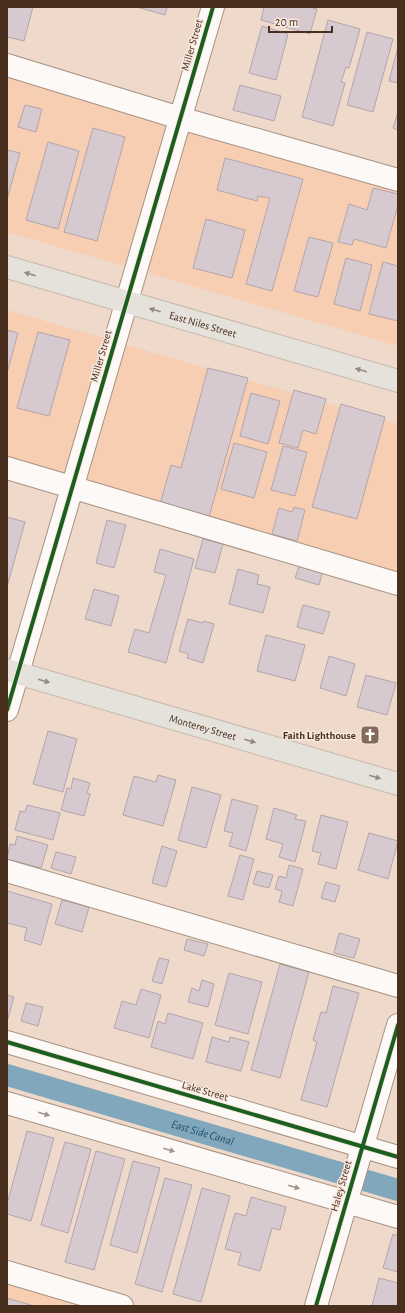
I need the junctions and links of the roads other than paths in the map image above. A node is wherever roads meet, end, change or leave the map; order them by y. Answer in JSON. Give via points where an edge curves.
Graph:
{"nodes":[{"id":1,"x":213,"y":7,"type":"edge"},
{"id":2,"x":7,"y":65,"type":"edge"},
{"id":3,"x":180,"y":118,"type":"junction"},
{"id":4,"x":398,"y":180,"type":"edge"},
{"id":5,"x":7,"y":267,"type":"edge"},
{"id":6,"x":126,"y":302,"type":"junction"},
{"id":7,"x":398,"y":381,"type":"edge"},
{"id":8,"x":7,"y":468,"type":"edge"},
{"id":9,"x":72,"y":487,"type":"junction"},
{"id":10,"x":398,"y":584,"type":"edge"},
{"id":11,"x":12,"y":671,"type":"edge"},
{"id":12,"x":7,"y":710,"type":"edge"},
{"id":13,"x":398,"y":784,"type":"edge"},
{"id":14,"x":7,"y":871,"type":"edge"},
{"id":15,"x":398,"y":986,"type":"edge"},
{"id":16,"x":398,"y":1025,"type":"edge"},
{"id":17,"x":7,"y":1042,"type":"edge"},
{"id":18,"x":7,"y":1103,"type":"edge"},
{"id":19,"x":362,"y":1146,"type":"junction"},
{"id":20,"x":398,"y":1157,"type":"edge"},
{"id":21,"x":346,"y":1202,"type":"junction"},
{"id":22,"x":398,"y":1217,"type":"edge"},
{"id":23,"x":7,"y":1272,"type":"edge"},
{"id":24,"x":122,"y":1306,"type":"edge"},
{"id":25,"x":316,"y":1306,"type":"edge"}],
"edges":[{"from":1,"to":3,"type":"street","name":"Miller Street"},
{"from":2,"to":3,"type":"street"},
{"from":3,"to":4,"type":"street"},
{"from":3,"to":6,"type":"street","name":"Miller Street"},
{"from":6,"to":5,"type":"main road","name":"East Niles Street","one_way":true},
{"from":7,"to":6,"type":"main road","name":"East Niles Street","one_way":true},
{"from":6,"to":9,"type":"street","name":"Miller Street"},
{"from":8,"to":9,"type":"street"},
{"from":9,"to":10,"type":"street"},
{"from":9,"to":11,"type":"street","name":"Miller Street"},
{"from":11,"to":12,"type":"street","name":"Miller Street"},
{"from":11,"to":13,"type":"main road","name":"Monterey Street","one_way":true},
{"from":14,"to":15,"type":"street"},
{"from":16,"to":19,"type":"street","name":"Haley Street"},
{"from":17,"to":19,"type":"street","name":"Lake Street"},
{"from":18,"to":21,"type":"street","one_way":true},
{"from":19,"to":20,"type":"street","name":"Lake Street"},
{"from":19,"to":21,"type":"street","name":"Haley Street"},
{"from":21,"to":22,"type":"street"},
{"from":21,"to":25,"type":"street","name":"Haley Street"},
{"from":23,"to":24,"type":"street"}]}
